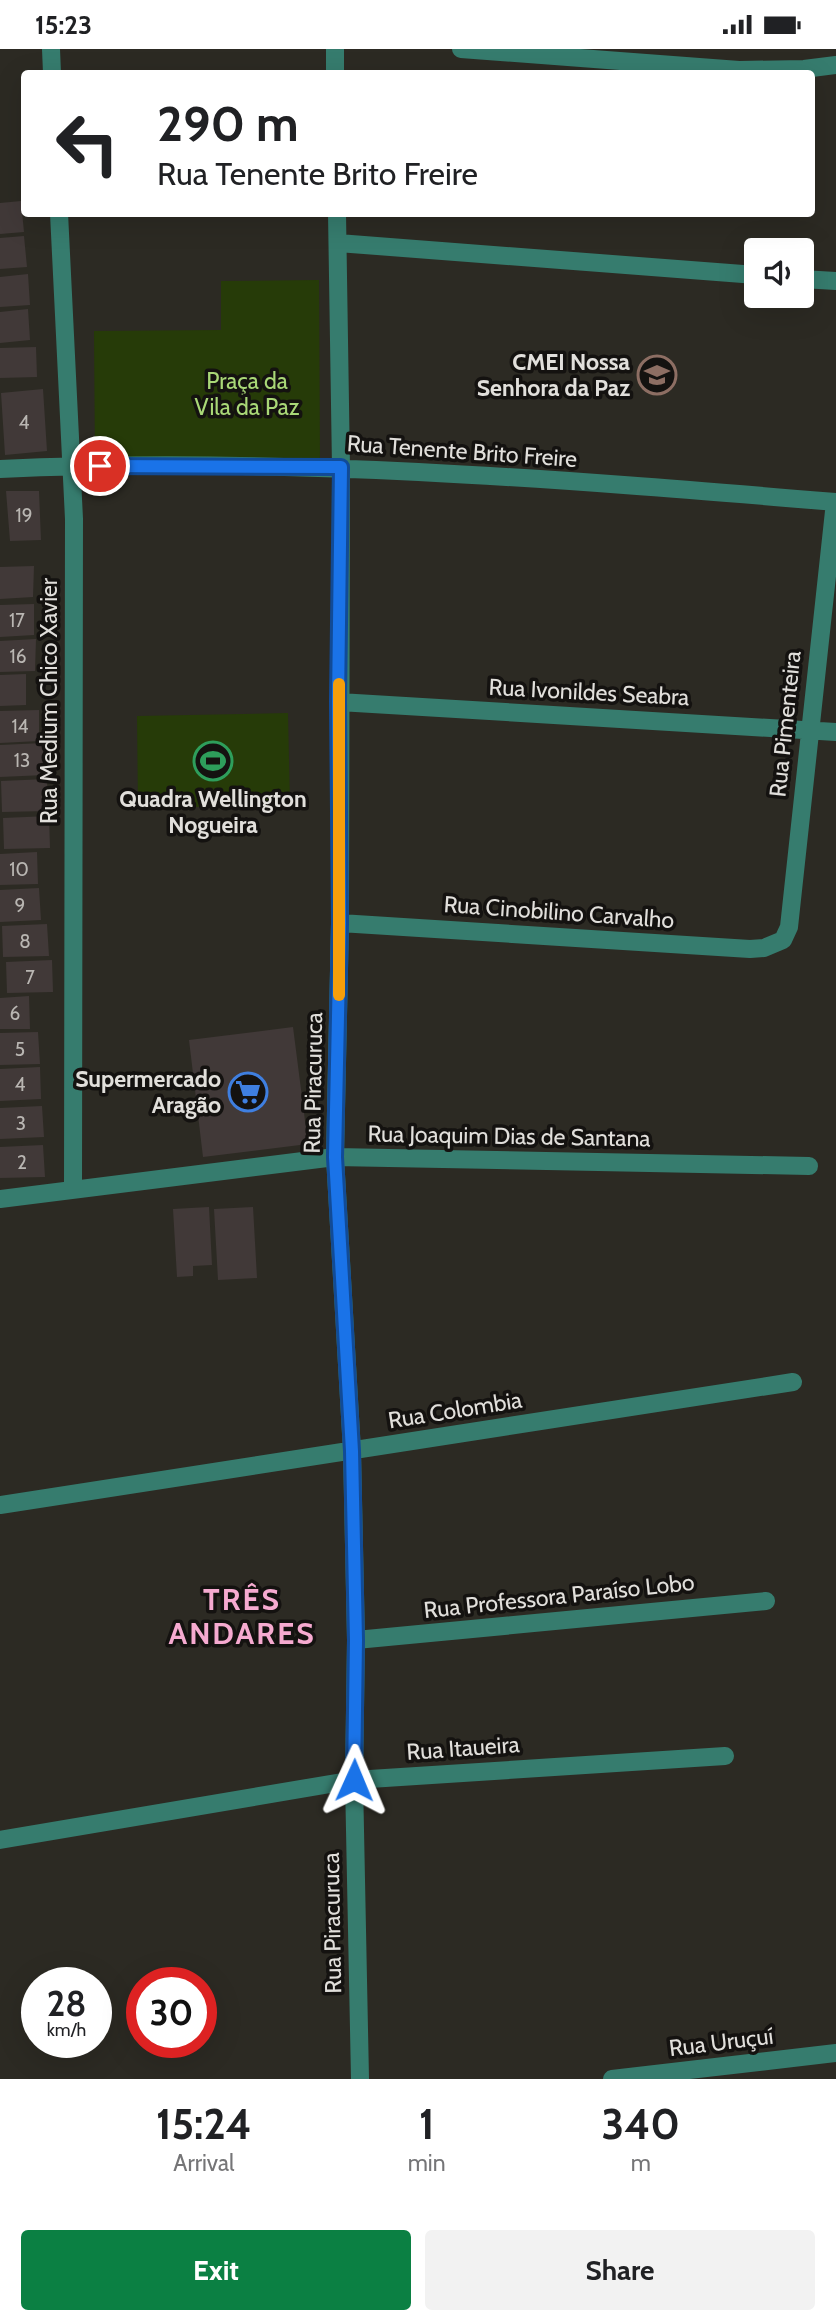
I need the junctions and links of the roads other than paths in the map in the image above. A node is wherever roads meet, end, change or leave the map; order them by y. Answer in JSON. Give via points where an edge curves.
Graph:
{"nodes":[{"id":1,"x":51,"y":49,"type":"edge"},
{"id":2,"x":335,"y":49,"type":"edge"},
{"id":3,"x":461,"y":49,"type":"edge"},
{"id":4,"x":836,"y":65,"type":"edge"},
{"id":5,"x":52,"y":70,"type":"edge"},
{"id":6,"x":335,"y":70,"type":"edge"},
{"id":7,"x":59,"y":217,"type":"edge"},
{"id":8,"x":337,"y":217,"type":"edge"},
{"id":9,"x":338,"y":243,"type":"junction"},
{"id":10,"x":744,"y":274,"type":"edge"},
{"id":11,"x":814,"y":280,"type":"edge"},
{"id":12,"x":836,"y":281,"type":"edge"},
{"id":13,"x":73,"y":466,"type":"junction"},
{"id":14,"x":341,"y":467,"type":"junction"},
{"id":15,"x":0,"y":469,"type":"edge"},
{"id":16,"x":835,"y":502,"type":"edge"},
{"id":17,"x":338,"y":702,"type":"junction"},
{"id":18,"x":809,"y":730,"type":"junction"},
{"id":19,"x":836,"y":732,"type":"edge"},
{"id":20,"x":340,"y":923,"type":"junction"},
{"id":21,"x":774,"y":945,"type":"joint"},
{"id":22,"x":335,"y":1157,"type":"junction"},
{"id":23,"x":809,"y":1166,"type":"dead end"},
{"id":24,"x":73,"y":1189,"type":"junction"},
{"id":25,"x":0,"y":1199,"type":"edge"},
{"id":26,"x":793,"y":1382,"type":"dead end"},
{"id":27,"x":352,"y":1451,"type":"junction"},
{"id":28,"x":0,"y":1505,"type":"edge"},
{"id":29,"x":766,"y":1601,"type":"dead end"},
{"id":30,"x":356,"y":1640,"type":"junction"},
{"id":31,"x":725,"y":1756,"type":"dead end"},
{"id":32,"x":354,"y":1780,"type":"junction"},
{"id":33,"x":0,"y":1840,"type":"edge"},
{"id":34,"x":836,"y":2053,"type":"edge"},
{"id":35,"x":360,"y":2079,"type":"edge"},
{"id":36,"x":612,"y":2079,"type":"edge"}],
"edges":[{"from":1,"to":5,"type":"street"},
{"from":2,"to":6,"type":"street"},
{"from":3,"to":4,"type":"street","via":[[739,70]]},
{"from":7,"to":13,"type":"street","name":"Rua Medium Chico Xavier"},
{"from":8,"to":9,"type":"street","name":"Rua Piracuruca"},
{"from":9,"to":10,"type":"street"},
{"from":9,"to":14,"type":"street","name":"Rua Piracuruca"},
{"from":11,"to":12,"type":"street"},
{"from":13,"to":14,"type":"street","name":"Rua Tenente Brito Freire"},
{"from":13,"to":15,"type":"street","name":"Rua Tenente Brito Freire"},
{"from":13,"to":24,"type":"street","name":"Rua Medium Chico Xavier"},
{"from":14,"to":16,"type":"street","name":"Rua Tenente Brito Freire"},
{"from":14,"to":17,"type":"street","name":"Rua Piracuruca"},
{"from":16,"to":18,"type":"street","name":"Rua Pimenteira"},
{"from":17,"to":18,"type":"street","name":"Rua Ivonildes Seabra"},
{"from":17,"to":20,"type":"street","name":"Rua Piracuruca"},
{"from":18,"to":19,"type":"street","name":"Rua Ivonildes Seabra"},
{"from":18,"to":21,"type":"street","name":"Rua Pimenteira","via":[[789,927],[783,940]]},
{"from":20,"to":21,"type":"street","name":"Rua Cinobilino Carvalho","via":[[750,949]]},
{"from":20,"to":22,"type":"street","name":"Rua Piracuruca"},
{"from":22,"to":23,"type":"street","name":"Rua Joaquim Dias de Santana"},
{"from":22,"to":24,"type":"street","name":"Rua Joaquim Dias de Santana"},
{"from":22,"to":27,"type":"street","name":"Rua Piracuruca"},
{"from":24,"to":25,"type":"street","name":"Rua Joaquim Dias de Santana"},
{"from":26,"to":27,"type":"street","name":"Rua Colombia"},
{"from":27,"to":28,"type":"street","name":"Rua Colombia"},
{"from":27,"to":30,"type":"street","name":"Rua Piracuruca"},
{"from":29,"to":30,"type":"street","name":"Rua Professora Paraíso Lobo"},
{"from":30,"to":32,"type":"street","name":"Rua Piracuruca"},
{"from":31,"to":32,"type":"street","name":"Rua Itaueira"},
{"from":32,"to":33,"type":"street","name":"Rua Itaueira"},
{"from":32,"to":35,"type":"street","name":"Rua Piracuruca"},
{"from":34,"to":36,"type":"street","name":"Rua Uruçuí"}]}
